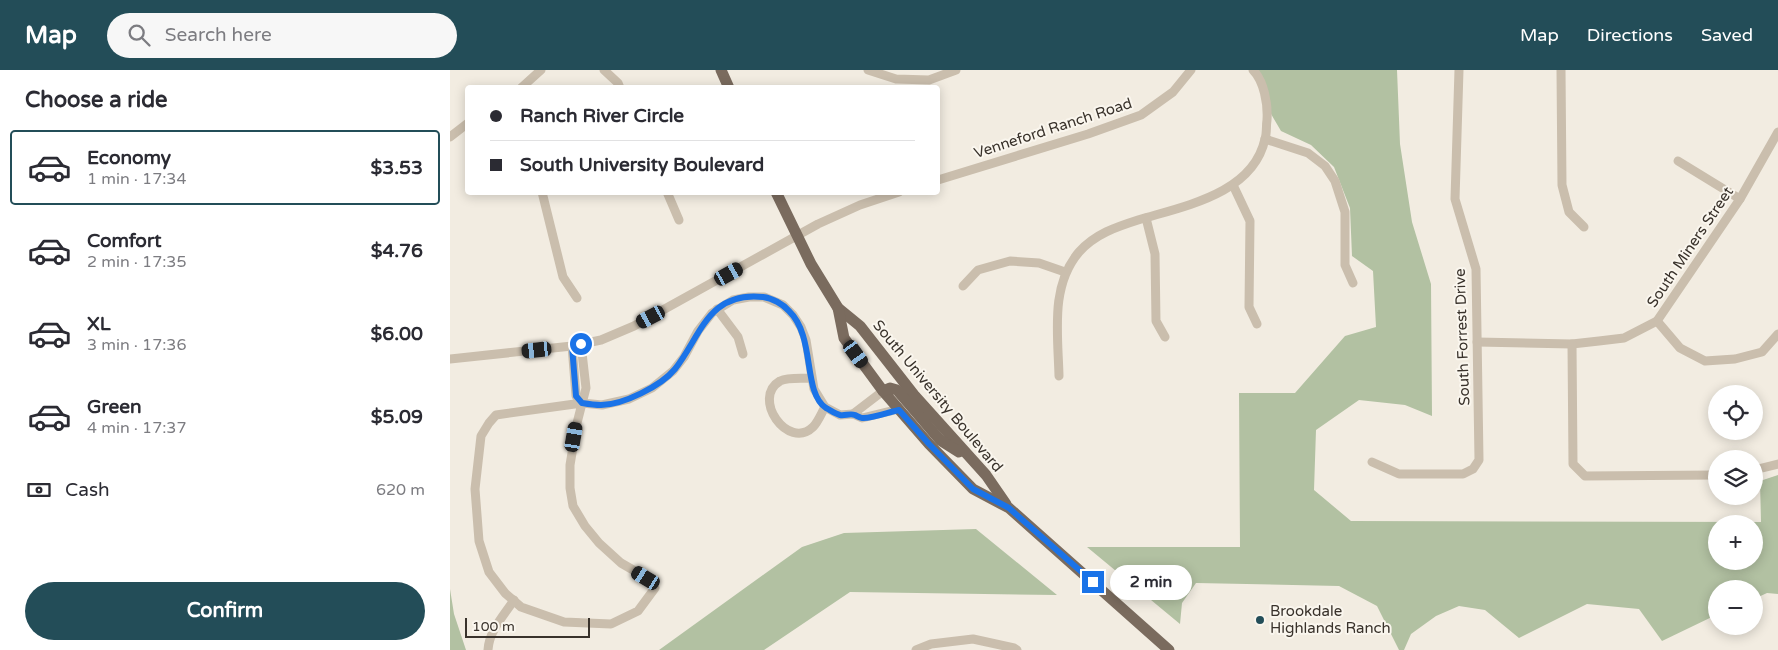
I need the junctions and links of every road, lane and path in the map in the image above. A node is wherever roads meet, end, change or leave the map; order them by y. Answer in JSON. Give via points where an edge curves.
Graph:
{"nodes":[{"id":1,"x":541,"y":70,"type":"edge"},
{"id":2,"x":604,"y":70,"type":"edge"},
{"id":3,"x":722,"y":70,"type":"edge"},
{"id":4,"x":868,"y":70,"type":"edge"},
{"id":5,"x":956,"y":70,"type":"edge"},
{"id":6,"x":1190,"y":70,"type":"edge"},
{"id":7,"x":1253,"y":70,"type":"edge"},
{"id":8,"x":1459,"y":70,"type":"edge"},
{"id":9,"x":1561,"y":70,"type":"edge"},
{"id":10,"x":524,"y":85,"type":"edge"},
{"id":11,"x":619,"y":85,"type":"edge"},
{"id":12,"x":728,"y":85,"type":"edge"},
{"id":13,"x":465,"y":125,"type":"edge"},
{"id":14,"x":1778,"y":132,"type":"edge"},
{"id":15,"x":450,"y":137,"type":"edge"},
{"id":16,"x":1265,"y":139,"type":"junction"},
{"id":17,"x":1678,"y":161,"type":"dead end"},
{"id":18,"x":940,"y":179,"type":"edge"},
{"id":19,"x":1233,"y":185,"type":"junction"},
{"id":20,"x":543,"y":195,"type":"edge"},
{"id":21,"x":668,"y":195,"type":"edge"},
{"id":22,"x":777,"y":195,"type":"edge"},
{"id":23,"x":890,"y":195,"type":"edge"},
{"id":24,"x":1740,"y":199,"type":"junction"},
{"id":25,"x":1146,"y":218,"type":"junction"},
{"id":26,"x":679,"y":220,"type":"dead end"},
{"id":27,"x":1584,"y":227,"type":"dead end"},
{"id":28,"x":797,"y":236,"type":"junction"},
{"id":29,"x":1065,"y":272,"type":"junction"},
{"id":30,"x":1353,"y":283,"type":"dead end"},
{"id":31,"x":963,"y":286,"type":"dead end"},
{"id":32,"x":577,"y":298,"type":"dead end"},
{"id":33,"x":838,"y":308,"type":"junction"},
{"id":34,"x":717,"y":309,"type":"junction"},
{"id":35,"x":1657,"y":321,"type":"junction"},
{"id":36,"x":1257,"y":324,"type":"dead end"},
{"id":37,"x":1778,"y":334,"type":"edge"},
{"id":38,"x":1165,"y":337,"type":"dead end"},
{"id":39,"x":1477,"y":342,"type":"junction"},
{"id":40,"x":1572,"y":344,"type":"junction"},
{"id":41,"x":577,"y":345,"type":"junction"},
{"id":42,"x":743,"y":354,"type":"dead end"},
{"id":43,"x":450,"y":359,"type":"edge"},
{"id":44,"x":1059,"y":376,"type":"dead end"},
{"id":45,"x":811,"y":378,"type":"junction"},
{"id":46,"x":883,"y":391,"type":"junction"},
{"id":47,"x":582,"y":403,"type":"junction"},
{"id":48,"x":825,"y":407,"type":"junction"},
{"id":49,"x":899,"y":410,"type":"junction"},
{"id":50,"x":853,"y":414,"type":"junction"},
{"id":51,"x":967,"y":456,"type":"junction"},
{"id":52,"x":1372,"y":462,"type":"dead end"},
{"id":53,"x":1778,"y":464,"type":"edge"},
{"id":54,"x":1763,"y":468,"type":"edge"},
{"id":55,"x":1708,"y":475,"type":"edge"},
{"id":56,"x":1009,"y":508,"type":"junction"},
{"id":57,"x":514,"y":600,"type":"junction"},
{"id":58,"x":488,"y":650,"type":"edge"},
{"id":59,"x":916,"y":650,"type":"edge"},
{"id":60,"x":1017,"y":650,"type":"edge"},
{"id":61,"x":1169,"y":650,"type":"edge"}],
"edges":[{"from":1,"to":10,"type":"street"},
{"from":2,"to":11,"type":"street"},
{"from":3,"to":12,"type":"main road"},
{"from":4,"to":5,"type":"street","via":[[896,79],[928,80]]},
{"from":6,"to":18,"type":"street","name":"Venneford Ranch Road","via":[[1173,92],[1141,114],[1088,134]]},
{"from":7,"to":16,"type":"street","via":[[1258,75],[1268,107]]},
{"from":8,"to":39,"type":"street","name":"South Forrest Drive","via":[[1455,199],[1476,269]]},
{"from":9,"to":27,"type":"street","via":[[1562,185],[1569,212]]},
{"from":13,"to":15,"type":"street"},
{"from":14,"to":24,"type":"street","name":"South Miners Street"},
{"from":16,"to":19,"type":"street","via":[[1254,166]]},
{"from":16,"to":30,"type":"street","via":[[1308,153],[1325,166],[1336,181],[1345,212],[1345,265]]},
{"from":17,"to":24,"type":"street"},
{"from":19,"to":25,"type":"street","via":[[1210,198]]},
{"from":19,"to":36,"type":"street","via":[[1250,221],[1249,307]]},
{"from":20,"to":32,"type":"street","via":[[563,277]]},
{"from":21,"to":26,"type":"street"},
{"from":22,"to":28,"type":"main road","name":"South University Boulevard"},
{"from":23,"to":28,"type":"street","via":[[860,205]]},
{"from":24,"to":35,"type":"street","name":"South Miners Street"},
{"from":25,"to":29,"type":"street","via":[[1111,228],[1095,238],[1079,252]]},
{"from":25,"to":38,"type":"street","via":[[1155,254],[1156,321]]},
{"from":28,"to":33,"type":"main road","name":"South University Boulevard"},
{"from":28,"to":41,"type":"street","via":[[634,326],[601,340]]},
{"from":29,"to":31,"type":"street","via":[[1039,263],[1010,261],[978,270]]},
{"from":29,"to":44,"type":"street","via":[[1058,303]]},
{"from":33,"to":46,"type":"main road","name":"South University Boulevard","via":[[844,338]]},
{"from":33,"to":51,"type":"main road","name":"South University Boulevard","via":[[860,326]]},
{"from":34,"to":42,"type":"street","via":[[738,336]]},
{"from":34,"to":45,"type":"street","via":[[733,300],[749,297],[764,297],[783,305],[802,327]]},
{"from":34,"to":47,"type":"street","via":[[701,327],[673,371],[652,388],[629,399],[602,406]]},
{"from":35,"to":37,"type":"street","via":[[1680,348],[1705,361],[1735,360],[1762,352]]},
{"from":35,"to":40,"type":"street","name":"South Miners Street","via":[[1624,338]]},
{"from":39,"to":40,"type":"street","name":"South Miners Street"},
{"from":39,"to":52,"type":"street","name":"South Forrest Drive","via":[[1479,460],[1473,469],[1463,474],[1399,474]]},
{"from":40,"to":55,"type":"street","via":[[1573,464],[1585,476]]},
{"from":41,"to":43,"type":"street"},
{"from":41,"to":47,"type":"street","via":[[586,388]]},
{"from":45,"to":48,"type":"street"},
{"from":45,"to":48,"type":"street","via":[[780,382],[770,396],[772,412],[788,431],[798,433],[814,427]]},
{"from":46,"to":49,"type":"main road","name":"South University Boulevard"},
{"from":46,"to":50,"type":"street"},
{"from":46,"to":51,"type":"main road","via":[[897,390],[940,440]]},
{"from":47,"to":57,"type":"street","via":[[496,415],[481,436],[475,489],[479,541],[490,572]]},
{"from":47,"to":57,"type":"street","via":[[570,465],[573,506],[599,543],[655,588],[638,611],[611,624],[564,622],[521,606]]},
{"from":48,"to":50,"type":"street","via":[[840,415]]},
{"from":49,"to":50,"type":"street","via":[[862,418]]},
{"from":49,"to":56,"type":"main road","name":"South University Boulevard","via":[[973,489]]},
{"from":51,"to":56,"type":"main road","name":"South University Boulevard","via":[[986,475]]},
{"from":53,"to":54,"type":"street"},
{"from":56,"to":61,"type":"main road","name":"South University Boulevard"},
{"from":57,"to":58,"type":"street","via":[[493,632]]},
{"from":59,"to":60,"type":"street","via":[[931,644],[973,639]]}]}
